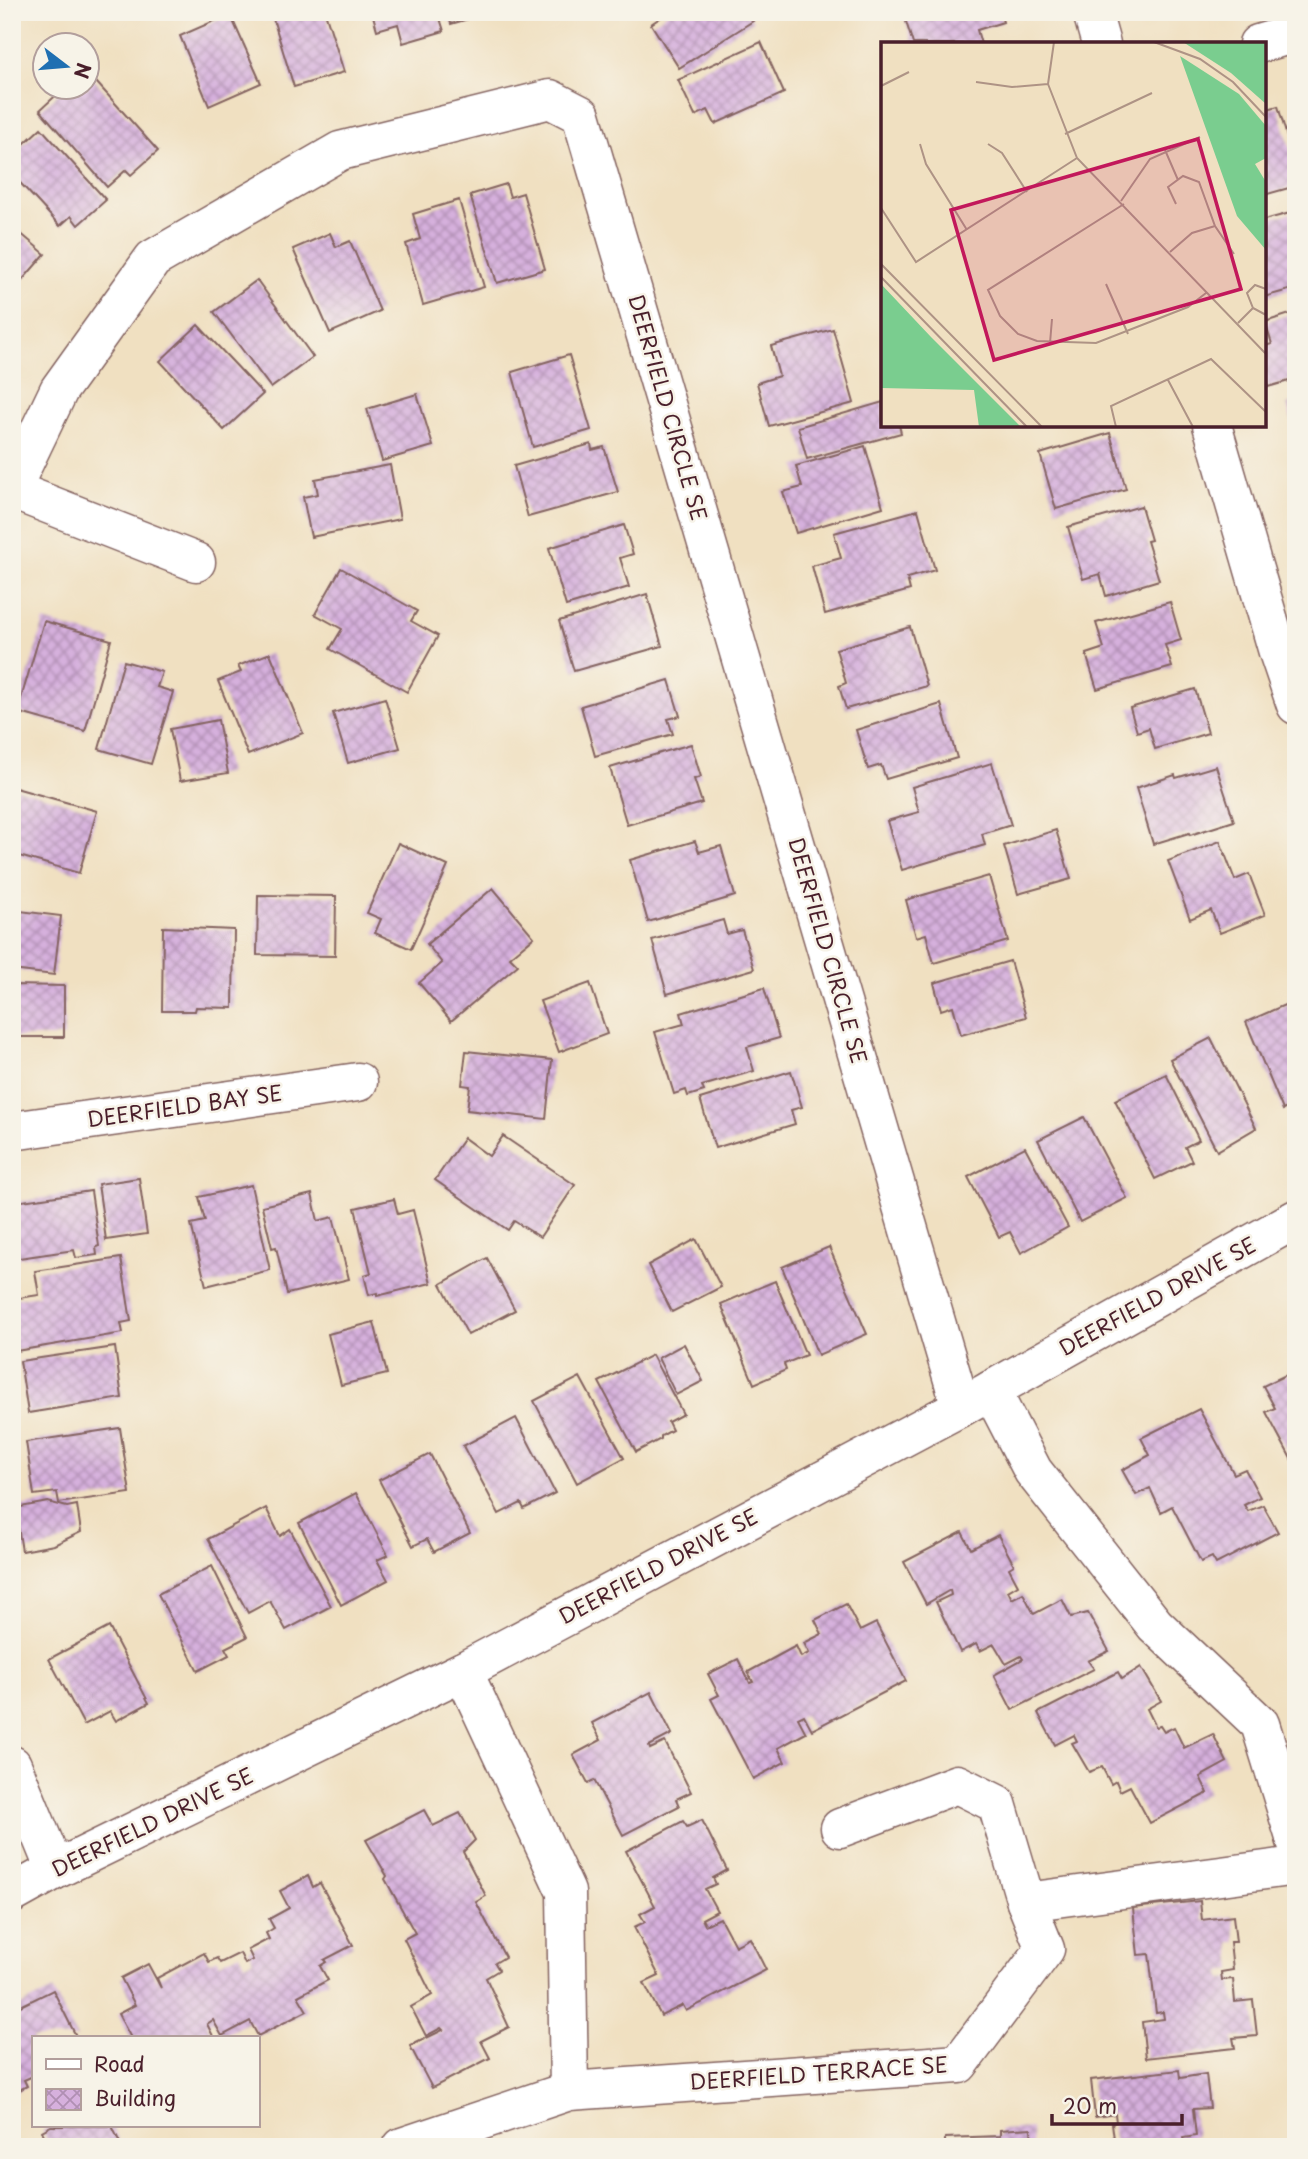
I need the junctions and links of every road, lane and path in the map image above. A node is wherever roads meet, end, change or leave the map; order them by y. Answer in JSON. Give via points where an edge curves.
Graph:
{"nodes":[{"id":1,"x":1092,"y":12,"type":"edge"},
{"id":2,"x":1296,"y":33,"type":"edge"},
{"id":3,"x":1100,"y":42,"type":"edge"},
{"id":4,"x":1265,"y":42,"type":"edge"},
{"id":5,"x":1213,"y":427,"type":"edge"},
{"id":6,"x":12,"y":489,"type":"edge"},
{"id":7,"x":196,"y":562,"type":"dead end"},
{"id":8,"x":1287,"y":649,"type":"edge"},
{"id":9,"x":1296,"y":705,"type":"edge"},
{"id":10,"x":358,"y":1082,"type":"dead end"},
{"id":11,"x":12,"y":1131,"type":"edge"},
{"id":12,"x":1296,"y":1219,"type":"edge"},
{"id":13,"x":976,"y":1399,"type":"junction"},
{"id":14,"x":463,"y":1671,"type":"junction"},
{"id":15,"x":12,"y":1765,"type":"edge"},
{"id":16,"x":841,"y":1828,"type":"dead end"},
{"id":17,"x":1296,"y":1841,"type":"edge"},
{"id":18,"x":1296,"y":1866,"type":"edge"},
{"id":19,"x":55,"y":1870,"type":"junction"},
{"id":20,"x":12,"y":1894,"type":"edge"},
{"id":21,"x":1026,"y":1902,"type":"junction"},
{"id":22,"x":569,"y":2091,"type":"junction"},
{"id":23,"x":402,"y":2147,"type":"edge"}],
"edges":[{"from":1,"to":3,"type":"street"},
{"from":2,"to":4,"type":"street"},
{"from":5,"to":8,"type":"street"},
{"from":6,"to":7,"type":"street"},
{"from":6,"to":13,"type":"street","name":"DEERFIELD CIRCLE SE","via":[[60,390],[153,259],[340,151],[550,99],[581,115]]},
{"from":8,"to":9,"type":"street"},
{"from":10,"to":11,"type":"street","name":"DEERFIELD BAY SE"},
{"from":12,"to":13,"type":"street","name":"DEERFIELD DRIVE SE"},
{"from":13,"to":14,"type":"street","name":"DEERFIELD DRIVE SE"},
{"from":13,"to":17,"type":"street","via":[[1155,1625],[1260,1724]]},
{"from":14,"to":19,"type":"street","name":"DEERFIELD DRIVE SE"},
{"from":14,"to":22,"type":"street","via":[[566,1892]]},
{"from":15,"to":19,"type":"street"},
{"from":16,"to":21,"type":"street","name":"DEERFIELD TERRACE SE","via":[[957,1784],[997,1804]]},
{"from":18,"to":21,"type":"street"},
{"from":19,"to":20,"type":"street","name":"DEERFIELD DRIVE SE"},
{"from":21,"to":22,"type":"street","name":"DEERFIELD TERRACE SE","via":[[1045,1949],[959,2064]]},
{"from":22,"to":23,"type":"street","name":"DEERFIELD TERRACE SE"}]}
